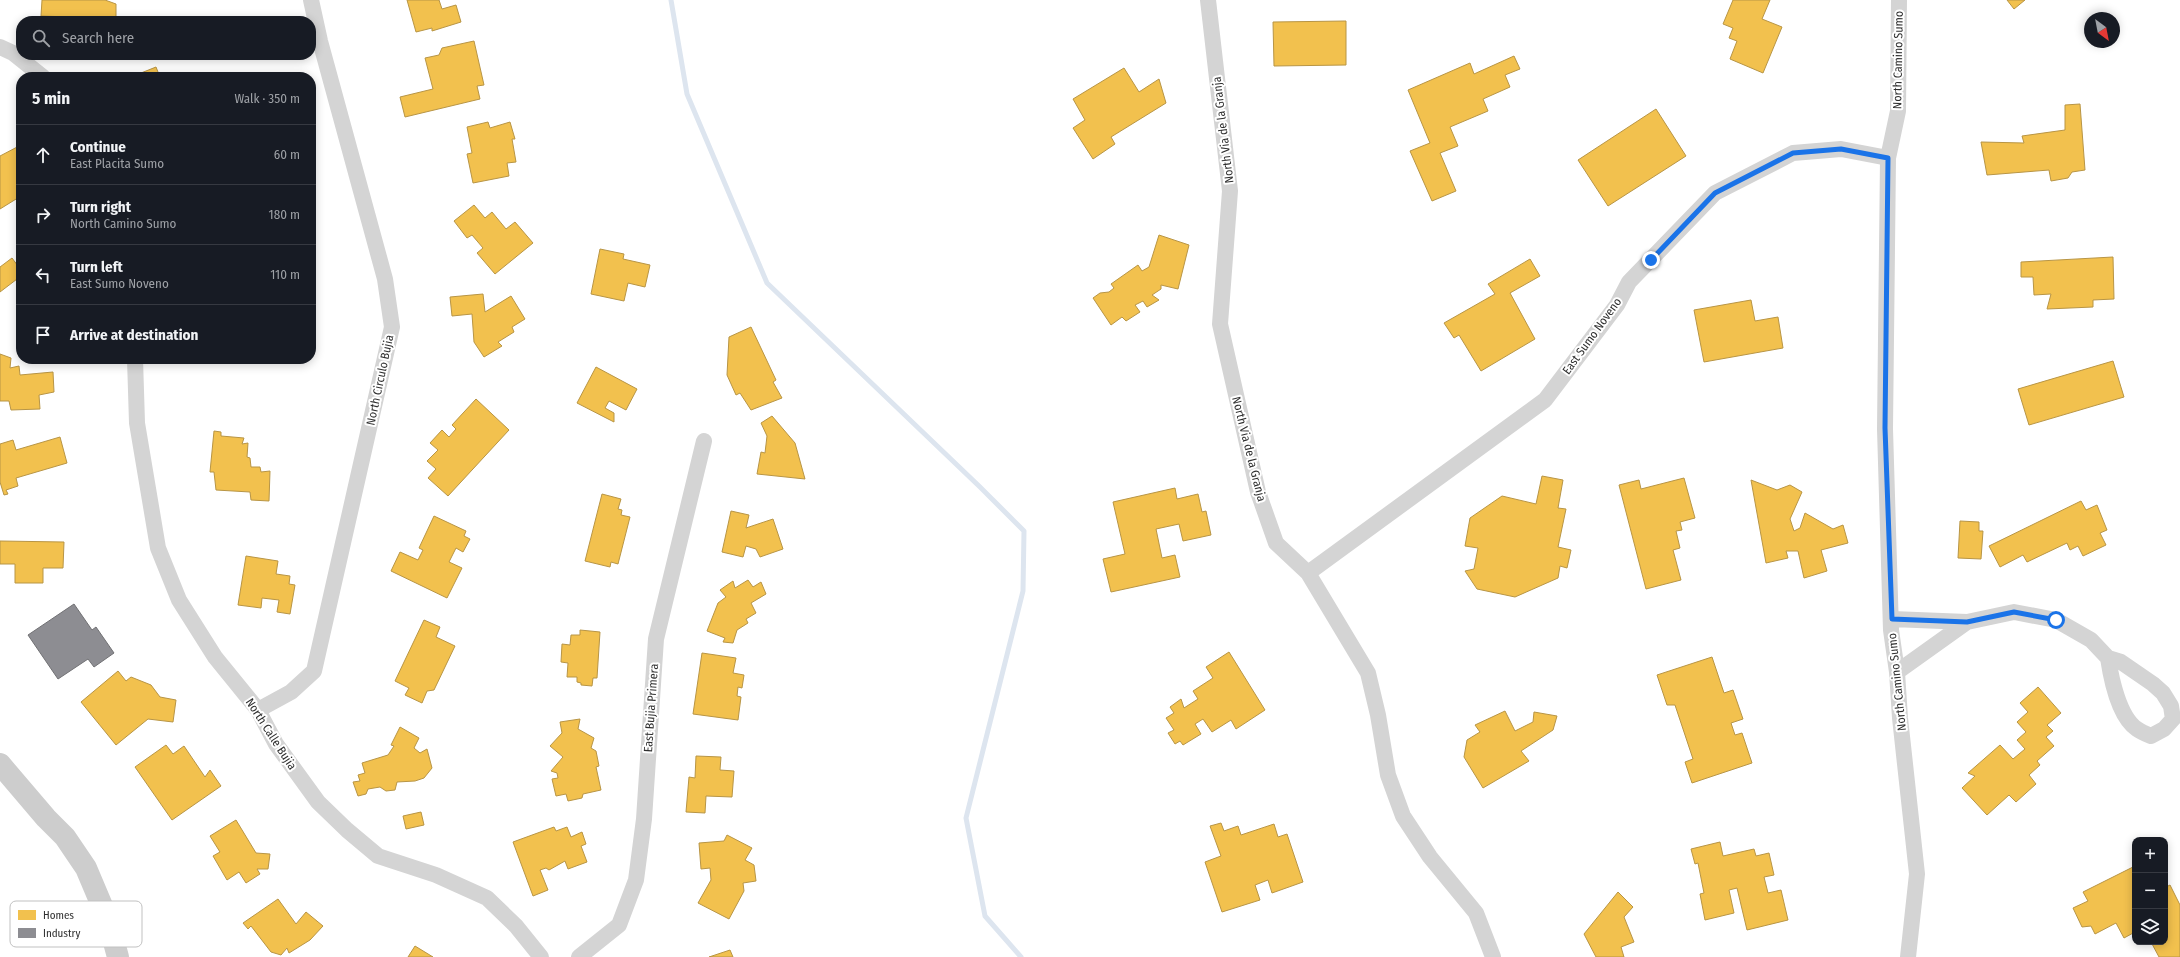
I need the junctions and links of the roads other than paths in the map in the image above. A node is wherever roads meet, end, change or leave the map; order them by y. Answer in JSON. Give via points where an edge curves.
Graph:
{"nodes":[{"id":1,"x":311,"y":0,"type":"edge"},
{"id":2,"x":1208,"y":0,"type":"edge"},
{"id":3,"x":1899,"y":0,"type":"edge"},
{"id":4,"x":315,"y":16,"type":"edge"},
{"id":5,"x":316,"y":23,"type":"edge"},
{"id":6,"x":0,"y":47,"type":"edge"},
{"id":7,"x":16,"y":55,"type":"edge"},
{"id":8,"x":22,"y":60,"type":"edge"},
{"id":9,"x":37,"y":72,"type":"edge"},
{"id":10,"x":1888,"y":158,"type":"junction"},
{"id":11,"x":135,"y":364,"type":"edge"},
{"id":12,"x":704,"y":441,"type":"dead end"},
{"id":13,"x":1308,"y":573,"type":"junction"},
{"id":14,"x":1892,"y":619,"type":"junction"},
{"id":15,"x":1967,"y":622,"type":"junction"},
{"id":16,"x":2108,"y":658,"type":"junction"},
{"id":17,"x":1898,"y":672,"type":"junction"},
{"id":18,"x":258,"y":710,"type":"junction"},
{"id":19,"x":0,"y":764,"type":"edge"},
{"id":20,"x":100,"y":901,"type":"edge"},
{"id":21,"x":115,"y":947,"type":"edge"},
{"id":22,"x":118,"y":957,"type":"edge"},
{"id":23,"x":541,"y":957,"type":"edge"},
{"id":24,"x":579,"y":957,"type":"edge"},
{"id":25,"x":1493,"y":957,"type":"edge"},
{"id":26,"x":1908,"y":957,"type":"edge"}],
"edges":[{"from":1,"to":4,"type":"street","name":"North Circulo Bujia"},
{"from":2,"to":13,"type":"street","name":"North Via de la Granja","via":[[1230,191],[1220,324],[1258,492],[1276,543]]},
{"from":3,"to":10,"type":"street","name":"North Camino Sumo","via":[[1898,111]]},
{"from":5,"to":18,"type":"street","name":"North Circulo Bujia","via":[[385,279],[392,327],[314,671],[291,692]]},
{"from":6,"to":7,"type":"street"},
{"from":8,"to":9,"type":"street"},
{"from":10,"to":13,"type":"street","name":"East Sumo Noveno","via":[[1841,149],[1793,153],[1715,193],[1630,282],[1616,305],[1545,400]]},
{"from":10,"to":14,"type":"street","name":"North Camino Sumo","via":[[1885,428]]},
{"from":11,"to":18,"type":"street","name":"North Calle Bujia","via":[[138,423],[158,548],[179,600],[215,657]]},
{"from":12,"to":24,"type":"street","name":"East Bujia Primera","via":[[656,639],[644,819],[636,880],[619,925]]},
{"from":13,"to":25,"type":"street","name":"North Via de la Granja","via":[[1368,673],[1388,775],[1403,816],[1430,857],[1476,913]]},
{"from":14,"to":15,"type":"street"},
{"from":14,"to":17,"type":"street","name":"North Camino Sumo","via":[[1891,630]]},
{"from":15,"to":16,"type":"street","via":[[2014,612],[2056,620],[2091,640]]},
{"from":15,"to":17,"type":"street"},
{"from":16,"to":16,"type":"street","via":[[2112,684],[2121,707],[2135,728],[2151,736],[2164,729],[2173,719],[2171,706],[2163,693],[2121,662]]},
{"from":17,"to":26,"type":"street","name":"North Camino Sumo","via":[[1900,718],[1917,874]]},
{"from":18,"to":23,"type":"street","name":"North Calle Bujia","via":[[276,744],[318,802],[347,830],[378,856],[436,874],[487,898],[516,926]]},
{"from":19,"to":20,"type":"street","via":[[65,837],[86,868]]},
{"from":21,"to":22,"type":"street"}]}
